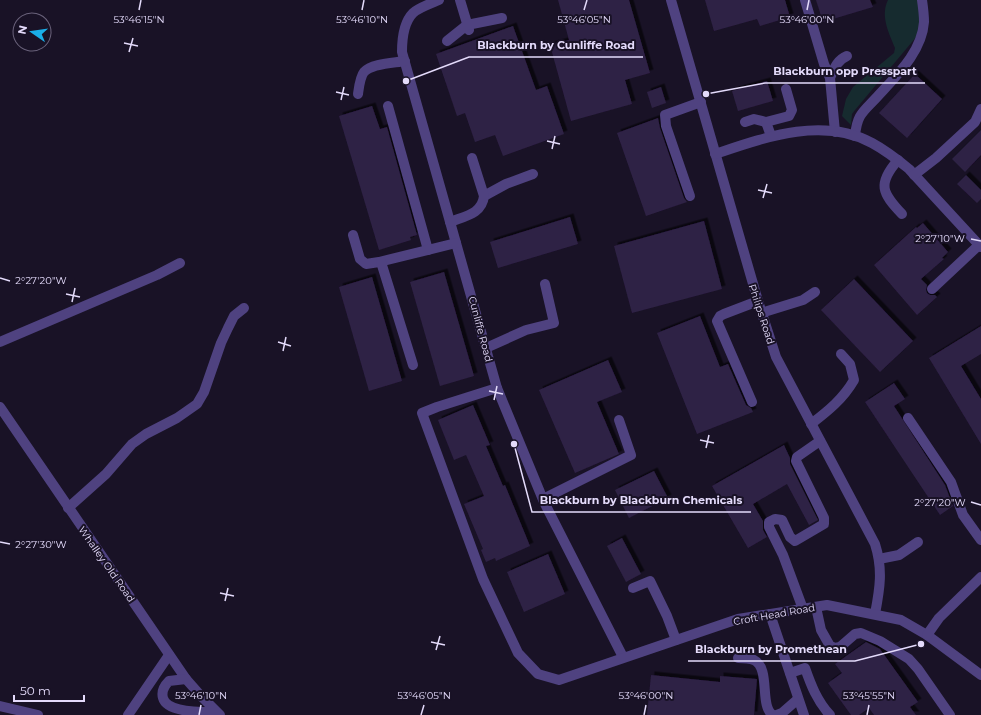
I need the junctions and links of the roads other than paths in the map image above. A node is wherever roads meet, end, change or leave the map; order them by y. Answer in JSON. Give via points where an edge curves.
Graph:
{"nodes":[{"id":1,"x":439,"y":0,"type":"edge"},
{"id":2,"x":460,"y":0,"type":"edge"},
{"id":3,"x":671,"y":0,"type":"edge"},
{"id":4,"x":805,"y":0,"type":"edge"},
{"id":5,"x":922,"y":0,"type":"edge"},
{"id":6,"x":502,"y":18,"type":"dead end"},
{"id":7,"x":468,"y":28,"type":"junction"},
{"id":8,"x":447,"y":42,"type":"dead end"},
{"id":9,"x":847,"y":56,"type":"dead end"},
{"id":10,"x":405,"y":61,"type":"junction"},
{"id":11,"x":830,"y":78,"type":"junction"},
{"id":12,"x":786,"y":89,"type":"dead end"},
{"id":13,"x":358,"y":94,"type":"dead end"},
{"id":14,"x":701,"y":102,"type":"junction"},
{"id":15,"x":388,"y":106,"type":"dead end"},
{"id":16,"x":981,"y":109,"type":"edge"},
{"id":17,"x":745,"y":122,"type":"dead end"},
{"id":18,"x":766,"y":122,"type":"junction"},
{"id":19,"x":835,"y":132,"type":"junction"},
{"id":20,"x":771,"y":136,"type":"junction"},
{"id":21,"x":855,"y":136,"type":"junction"},
{"id":22,"x":715,"y":154,"type":"junction"},
{"id":23,"x":472,"y":158,"type":"dead end"},
{"id":24,"x":898,"y":160,"type":"junction"},
{"id":25,"x":533,"y":174,"type":"dead end"},
{"id":26,"x":914,"y":175,"type":"junction"},
{"id":27,"x":484,"y":196,"type":"junction"},
{"id":28,"x":690,"y":196,"type":"dead end"},
{"id":29,"x":902,"y":214,"type":"dead end"},
{"id":30,"x":450,"y":222,"type":"junction"},
{"id":31,"x":353,"y":236,"type":"dead end"},
{"id":32,"x":456,"y":243,"type":"junction"},
{"id":33,"x":980,"y":246,"type":"edge"},
{"id":34,"x":428,"y":250,"type":"junction"},
{"id":35,"x":381,"y":262,"type":"junction"},
{"id":36,"x":180,"y":263,"type":"dead end"},
{"id":37,"x":545,"y":284,"type":"dead end"},
{"id":38,"x":932,"y":289,"type":"dead end"},
{"id":39,"x":815,"y":292,"type":"dead end"},
{"id":40,"x":758,"y":301,"type":"junction"},
{"id":41,"x":244,"y":308,"type":"dead end"},
{"id":42,"x":762,"y":313,"type":"junction"},
{"id":43,"x":0,"y":342,"type":"edge"},
{"id":44,"x":486,"y":348,"type":"junction"},
{"id":45,"x":841,"y":354,"type":"dead end"},
{"id":46,"x":412,"y":365,"type":"dead end"},
{"id":47,"x":497,"y":388,"type":"junction"},
{"id":48,"x":752,"y":402,"type":"dead end"},
{"id":49,"x":0,"y":407,"type":"edge"},
{"id":50,"x":908,"y":418,"type":"dead end"},
{"id":51,"x":619,"y":420,"type":"dead end"},
{"id":52,"x":811,"y":424,"type":"junction"},
{"id":53,"x":820,"y":441,"type":"junction"},
{"id":54,"x":543,"y":499,"type":"junction"},
{"id":55,"x":68,"y":508,"type":"junction"},
{"id":56,"x":981,"y":540,"type":"edge"},
{"id":57,"x":918,"y":542,"type":"dead end"},
{"id":58,"x":879,"y":558,"type":"junction"},
{"id":59,"x":981,"y":577,"type":"edge"},
{"id":60,"x":632,"y":588,"type":"dead end"},
{"id":61,"x":816,"y":606,"type":"junction"},
{"id":62,"x":803,"y":609,"type":"junction"},
{"id":63,"x":770,"y":614,"type":"junction"},
{"id":64,"x":875,"y":614,"type":"junction"},
{"id":65,"x":927,"y":635,"type":"junction"},
{"id":66,"x":676,"y":640,"type":"junction"},
{"id":67,"x":169,"y":655,"type":"junction"},
{"id":68,"x":623,"y":657,"type":"junction"},
{"id":69,"x":738,"y":658,"type":"dead end"},
{"id":70,"x":790,"y":673,"type":"junction"},
{"id":71,"x":981,"y":675,"type":"edge"},
{"id":72,"x":186,"y":679,"type":"junction"},
{"id":73,"x":799,"y":701,"type":"junction"},
{"id":74,"x":0,"y":706,"type":"edge"},
{"id":75,"x":219,"y":714,"type":"edge"},
{"id":76,"x":38,"y":715,"type":"edge"},
{"id":77,"x":128,"y":715,"type":"edge"},
{"id":78,"x":773,"y":715,"type":"edge"},
{"id":79,"x":777,"y":715,"type":"edge"},
{"id":80,"x":804,"y":715,"type":"edge"},
{"id":81,"x":830,"y":715,"type":"edge"},
{"id":82,"x":950,"y":715,"type":"edge"}],
"edges":[{"from":1,"to":10,"type":"street","name":"Cunliffe Road","via":[[414,12],[408,22],[402,41]]},
{"from":2,"to":7,"type":"street"},
{"from":3,"to":14,"type":"street","name":"Philips Road"},
{"from":4,"to":11,"type":"street"},
{"from":5,"to":21,"type":"street","via":[[924,22],[914,51],[863,112],[857,122]]},
{"from":6,"to":7,"type":"street"},
{"from":7,"to":8,"type":"street"},
{"from":9,"to":11,"type":"street","via":[[836,64]]},
{"from":10,"to":13,"type":"street","via":[[374,66],[365,71]]},
{"from":10,"to":30,"type":"street","name":"Cunliffe Road"},
{"from":11,"to":19,"type":"street"},
{"from":12,"to":18,"type":"street","via":[[792,110],[789,116]]},
{"from":14,"to":22,"type":"street","name":"Philips Road"},
{"from":14,"to":28,"type":"street","via":[[665,115],[666,126]]},
{"from":15,"to":34,"type":"street"},
{"from":16,"to":26,"type":"street","via":[[975,122]]},
{"from":17,"to":18,"type":"street","via":[[754,119]]},
{"from":18,"to":20,"type":"street"},
{"from":19,"to":20,"type":"street","via":[[804,130]]},
{"from":19,"to":21,"type":"street"},
{"from":20,"to":22,"type":"street"},
{"from":21,"to":24,"type":"street","via":[[872,142]]},
{"from":22,"to":40,"type":"street","name":"Philips Road"},
{"from":23,"to":27,"type":"street"},
{"from":24,"to":26,"type":"street"},
{"from":24,"to":29,"type":"street","via":[[889,170],[885,185],[888,199]]},
{"from":25,"to":27,"type":"street"},
{"from":26,"to":33,"type":"street"},
{"from":27,"to":30,"type":"street","via":[[479,209]]},
{"from":30,"to":32,"type":"street","name":"Cunliffe Road"},
{"from":31,"to":35,"type":"street","via":[[360,259],[366,264]]},
{"from":32,"to":34,"type":"street"},
{"from":32,"to":44,"type":"street","name":"Cunliffe Road"},
{"from":33,"to":38,"type":"street"},
{"from":34,"to":35,"type":"street"},
{"from":35,"to":46,"type":"street"},
{"from":36,"to":43,"type":"street"},
{"from":37,"to":44,"type":"street","via":[[554,323],[526,330]]},
{"from":39,"to":42,"type":"street","via":[[803,300]]},
{"from":40,"to":42,"type":"street","name":"Philips Road"},
{"from":40,"to":48,"type":"street","via":[[724,314],[717,321]]},
{"from":41,"to":55,"type":"street","via":[[234,316],[197,404],[132,444],[106,474]]},
{"from":42,"to":52,"type":"street","name":"Philips Road","via":[[776,357]]},
{"from":44,"to":47,"type":"street","name":"Cunliffe Road"},
{"from":45,"to":52,"type":"street","via":[[850,364],[854,380],[847,393]]},
{"from":47,"to":54,"type":"street","name":"Cunliffe Road"},
{"from":47,"to":68,"type":"street","name":"Croft Head Road","via":[[422,413],[483,579],[518,653],[538,674],[559,680]]},
{"from":49,"to":55,"type":"street","name":"Whalley Old Road"},
{"from":50,"to":56,"type":"street","via":[[951,482],[963,515]]},
{"from":51,"to":54,"type":"street","via":[[631,455]]},
{"from":52,"to":53,"type":"street","name":"Philips Road"},
{"from":53,"to":58,"type":"street","name":"Philips Road","via":[[875,544]]},
{"from":53,"to":62,"type":"street","via":[[797,456],[796,461],[824,518],[824,524],[795,541],[790,537],[782,520],[775,519],[769,522]]},
{"from":54,"to":68,"type":"street","name":"Cunliffe Road"},
{"from":55,"to":67,"type":"street","name":"Whalley Old Road"},
{"from":57,"to":58,"type":"street","via":[[899,555]]},
{"from":58,"to":64,"type":"street","name":"Philips Road","via":[[880,591]]},
{"from":59,"to":65,"type":"street","via":[[939,618]]},
{"from":60,"to":66,"type":"street","via":[[650,581]]},
{"from":61,"to":62,"type":"street","name":"Croft Head Road"},
{"from":61,"to":64,"type":"street","name":"Croft Head Road","via":[[827,605]]},
{"from":61,"to":82,"type":"street","via":[[820,630],[830,646],[840,647],[855,634],[861,633],[880,641],[909,659]]},
{"from":62,"to":63,"type":"street","name":"Croft Head Road"},
{"from":63,"to":66,"type":"street","name":"Croft Head Road","via":[[738,619]]},
{"from":63,"to":70,"type":"street"},
{"from":64,"to":65,"type":"street","name":"Croft Head Road","via":[[901,620]]},
{"from":65,"to":71,"type":"street","name":"Croft Head Road"},
{"from":66,"to":68,"type":"street","name":"Croft Head Road"},
{"from":67,"to":72,"type":"street","name":"Whalley Old Road"},
{"from":67,"to":77,"type":"street"},
{"from":69,"to":78,"type":"street","via":[[755,660],[761,668],[768,710]]},
{"from":70,"to":73,"type":"street"},
{"from":70,"to":81,"type":"street","via":[[805,668],[813,689]]},
{"from":72,"to":75,"type":"street","name":"Whalley Old Road"},
{"from":72,"to":75,"type":"street","via":[[169,681],[164,686],[164,701],[170,706],[186,710]]},
{"from":73,"to":79,"type":"street"},
{"from":73,"to":80,"type":"street"},
{"from":74,"to":76,"type":"street"}]}
